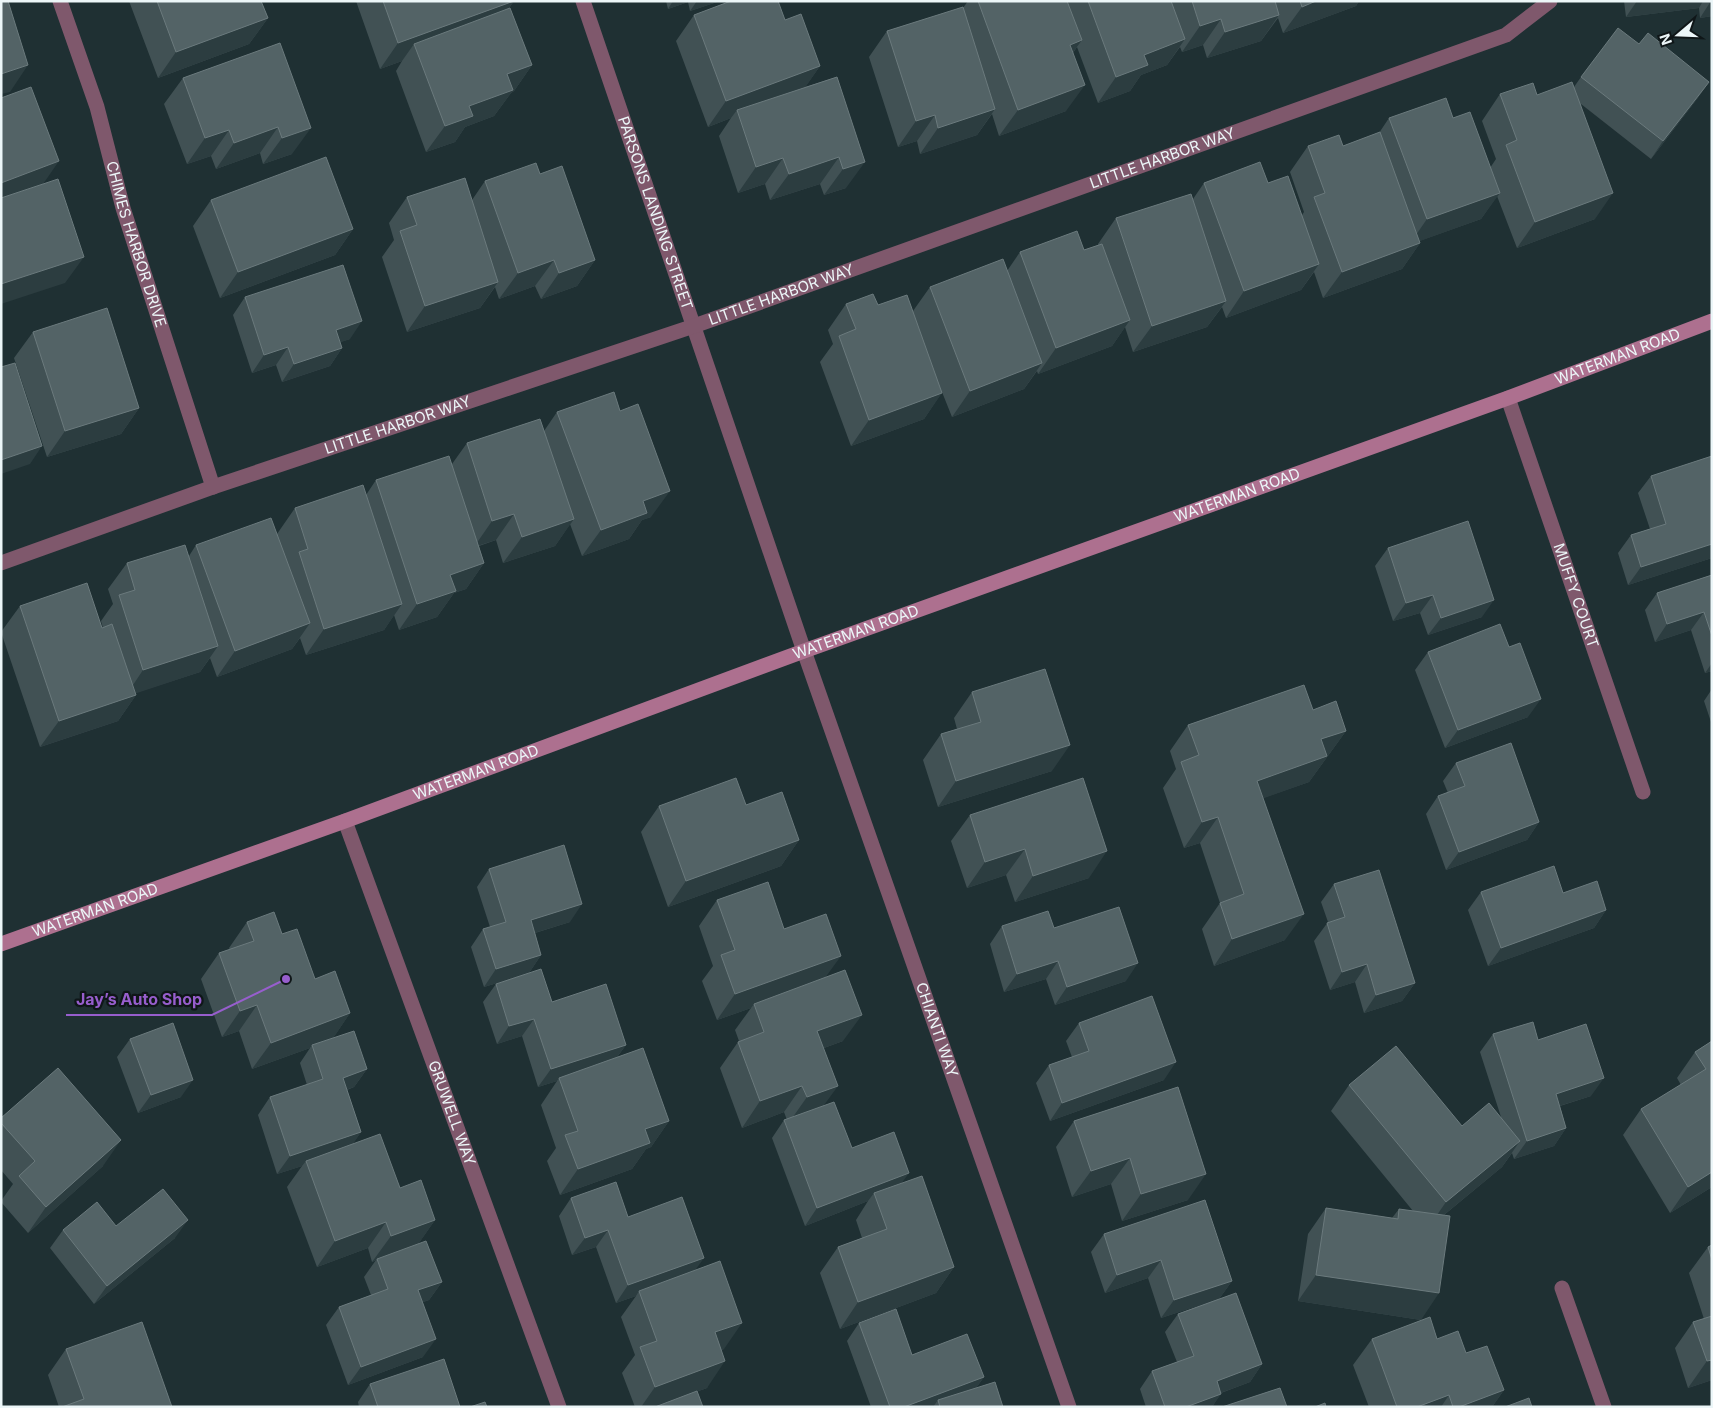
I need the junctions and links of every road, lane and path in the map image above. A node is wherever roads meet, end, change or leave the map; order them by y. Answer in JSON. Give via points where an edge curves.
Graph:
{"nodes":[{"id":1,"x":60,"y":1,"type":"edge"},
{"id":2,"x":583,"y":1,"type":"edge"},
{"id":3,"x":1550,"y":1,"type":"edge"},
{"id":4,"x":1712,"y":321,"type":"edge"},
{"id":5,"x":694,"y":326,"type":"junction"},
{"id":6,"x":1508,"y":398,"type":"junction"},
{"id":7,"x":213,"y":487,"type":"junction"},
{"id":8,"x":1,"y":562,"type":"edge"},
{"id":9,"x":804,"y":651,"type":"junction"},
{"id":10,"x":1643,"y":792,"type":"dead end"},
{"id":11,"x":345,"y":821,"type":"junction"},
{"id":12,"x":1,"y":944,"type":"edge"},
{"id":13,"x":1562,"y":1288,"type":"dead end"},
{"id":14,"x":559,"y":1407,"type":"edge"},
{"id":15,"x":1069,"y":1407,"type":"edge"},
{"id":16,"x":1604,"y":1407,"type":"edge"}],
"edges":[{"from":1,"to":7,"type":"street","name":"CHIMES HARBOR DRIVE","via":[[97,107],[124,208]]},
{"from":2,"to":5,"type":"street","name":"PARSONS LANDING STREET"},
{"from":3,"to":5,"type":"street","name":"LITTLE HARBOR WAY","via":[[1506,35]]},
{"from":4,"to":6,"type":"main road","name":"WATERMAN ROAD"},
{"from":5,"to":7,"type":"street","name":"LITTLE HARBOR WAY"},
{"from":5,"to":9,"type":"street","name":"PARSONS LANDING STREET"},
{"from":6,"to":9,"type":"main road","name":"WATERMAN ROAD"},
{"from":6,"to":10,"type":"street","name":"MUFFY COURT"},
{"from":7,"to":8,"type":"street","name":"LITTLE HARBOR WAY"},
{"from":9,"to":11,"type":"main road","name":"WATERMAN ROAD"},
{"from":9,"to":15,"type":"street","name":"CHIANTI WAY"},
{"from":11,"to":12,"type":"main road","name":"WATERMAN ROAD"},
{"from":11,"to":14,"type":"street","name":"GRUWELL WAY"},
{"from":13,"to":16,"type":"street"}]}
